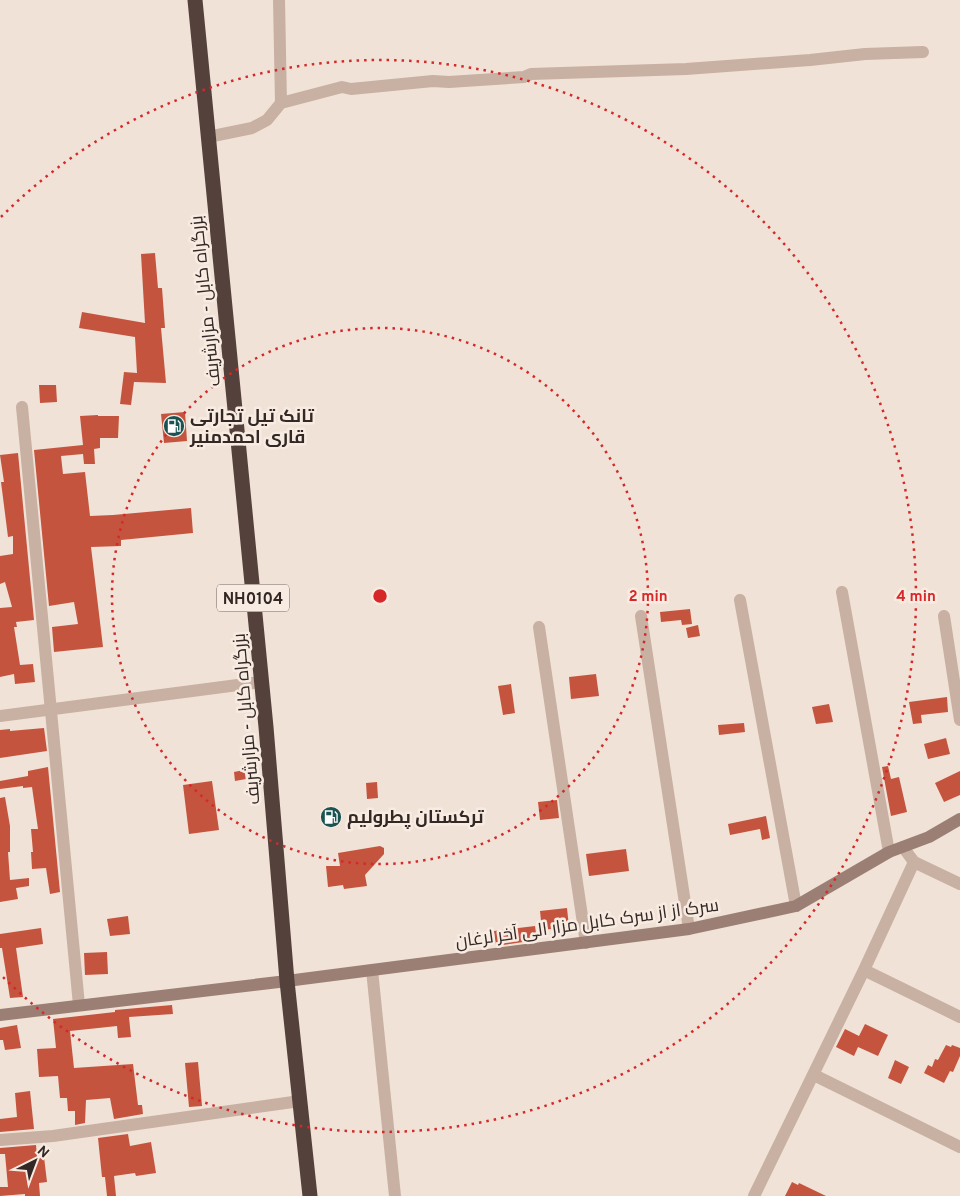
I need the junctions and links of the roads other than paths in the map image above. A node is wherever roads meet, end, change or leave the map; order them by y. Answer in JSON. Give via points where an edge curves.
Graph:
{"nodes":[{"id":1,"x":194,"y":0,"type":"edge"},
{"id":2,"x":279,"y":0,"type":"edge"},
{"id":3,"x":923,"y":52,"type":"dead end"},
{"id":4,"x":281,"y":103,"type":"junction"},
{"id":5,"x":208,"y":137,"type":"junction"},
{"id":6,"x":22,"y":407,"type":"dead end"},
{"id":7,"x":842,"y":592,"type":"dead end"},
{"id":8,"x":740,"y":600,"type":"dead end"},
{"id":9,"x":642,"y":616,"type":"dead end"},
{"id":10,"x":944,"y":616,"type":"dead end"},
{"id":11,"x":539,"y":627,"type":"dead end"},
{"id":12,"x":261,"y":682,"type":"junction"},
{"id":13,"x":50,"y":709,"type":"junction"},
{"id":14,"x":0,"y":716,"type":"edge"},
{"id":15,"x":960,"y":720,"type":"edge"},
{"id":16,"x":960,"y":819,"type":"edge"},
{"id":17,"x":903,"y":847,"type":"junction"},
{"id":18,"x":889,"y":852,"type":"junction"},
{"id":19,"x":914,"y":862,"type":"junction"},
{"id":20,"x":960,"y":884,"type":"edge"},
{"id":21,"x":796,"y":906,"type":"junction"},
{"id":22,"x":689,"y":929,"type":"junction"},
{"id":23,"x":586,"y":942,"type":"junction"},
{"id":24,"x":372,"y":970,"type":"junction"},
{"id":25,"x":864,"y":970,"type":"junction"},
{"id":26,"x":287,"y":981,"type":"junction"},
{"id":27,"x":79,"y":1005,"type":"junction"},
{"id":28,"x":0,"y":1015,"type":"edge"},
{"id":29,"x":960,"y":1016,"type":"edge"},
{"id":30,"x":814,"y":1075,"type":"junction"},
{"id":31,"x":300,"y":1101,"type":"junction"},
{"id":32,"x":0,"y":1140,"type":"edge"},
{"id":33,"x":960,"y":1147,"type":"edge"},
{"id":34,"x":310,"y":1196,"type":"edge"},
{"id":35,"x":395,"y":1196,"type":"edge"},
{"id":36,"x":754,"y":1196,"type":"edge"}],
"edges":[{"from":1,"to":5,"type":"highway","name":"بزرگراه کابل - مزارشریف","number":"NH0104"},
{"from":2,"to":4,"type":"street"},
{"from":3,"to":4,"type":"street","via":[[686,69],[532,74],[351,89],[342,87]]},
{"from":4,"to":5,"type":"street","via":[[267,120],[252,128]]},
{"from":5,"to":12,"type":"highway","name":"بزرگراه کابل - مزارشریف","number":"NH0104"},
{"from":6,"to":13,"type":"street"},
{"from":7,"to":18,"type":"street"},
{"from":8,"to":21,"type":"street"},
{"from":9,"to":22,"type":"street"},
{"from":10,"to":15,"type":"street"},
{"from":11,"to":23,"type":"street"},
{"from":12,"to":13,"type":"street"},
{"from":12,"to":26,"type":"highway","name":"بزرگراه کابل - مزارشریف","number":"NH0104"},
{"from":13,"to":14,"type":"street"},
{"from":13,"to":27,"type":"street"},
{"from":16,"to":17,"type":"street","name":"سرک از از سرک کابل مزار الی آخر لرغان"},
{"from":17,"to":18,"type":"street","name":"سرک از از سرک کابل مزار الی آخر لرغان"},
{"from":17,"to":19,"type":"street"},
{"from":18,"to":21,"type":"street","name":"سرک از از سرک کابل مزار الی آخر لرغان"},
{"from":19,"to":20,"type":"street"},
{"from":19,"to":25,"type":"street"},
{"from":21,"to":22,"type":"street","name":"سرک از از سرک کابل مزار الی آخر لرغان"},
{"from":22,"to":23,"type":"street","name":"سرک از از سرک کابل مزار الی آخر لرغان"},
{"from":23,"to":24,"type":"street","name":"سرک از از سرک کابل مزار الی آخر لرغان"},
{"from":24,"to":26,"type":"street","name":"سرک از از سرک کابل مزار الی آخر لرغان"},
{"from":24,"to":35,"type":"street"},
{"from":25,"to":29,"type":"street"},
{"from":25,"to":30,"type":"street"},
{"from":26,"to":27,"type":"street","name":"سرک از از سرک کابل مزار الی آخر لرغان"},
{"from":26,"to":31,"type":"highway","name":"بزرگراه کابل - مزارشریف","number":"NH0104"},
{"from":27,"to":28,"type":"street","name":"سرک از از سرک کابل مزار الی آخر لرغان"},
{"from":30,"to":33,"type":"street"},
{"from":30,"to":36,"type":"street"},
{"from":31,"to":32,"type":"street","via":[[52,1136]]},
{"from":31,"to":34,"type":"highway","name":"بزرگراه کابل - مزارشریف","number":"NH0104"}]}
